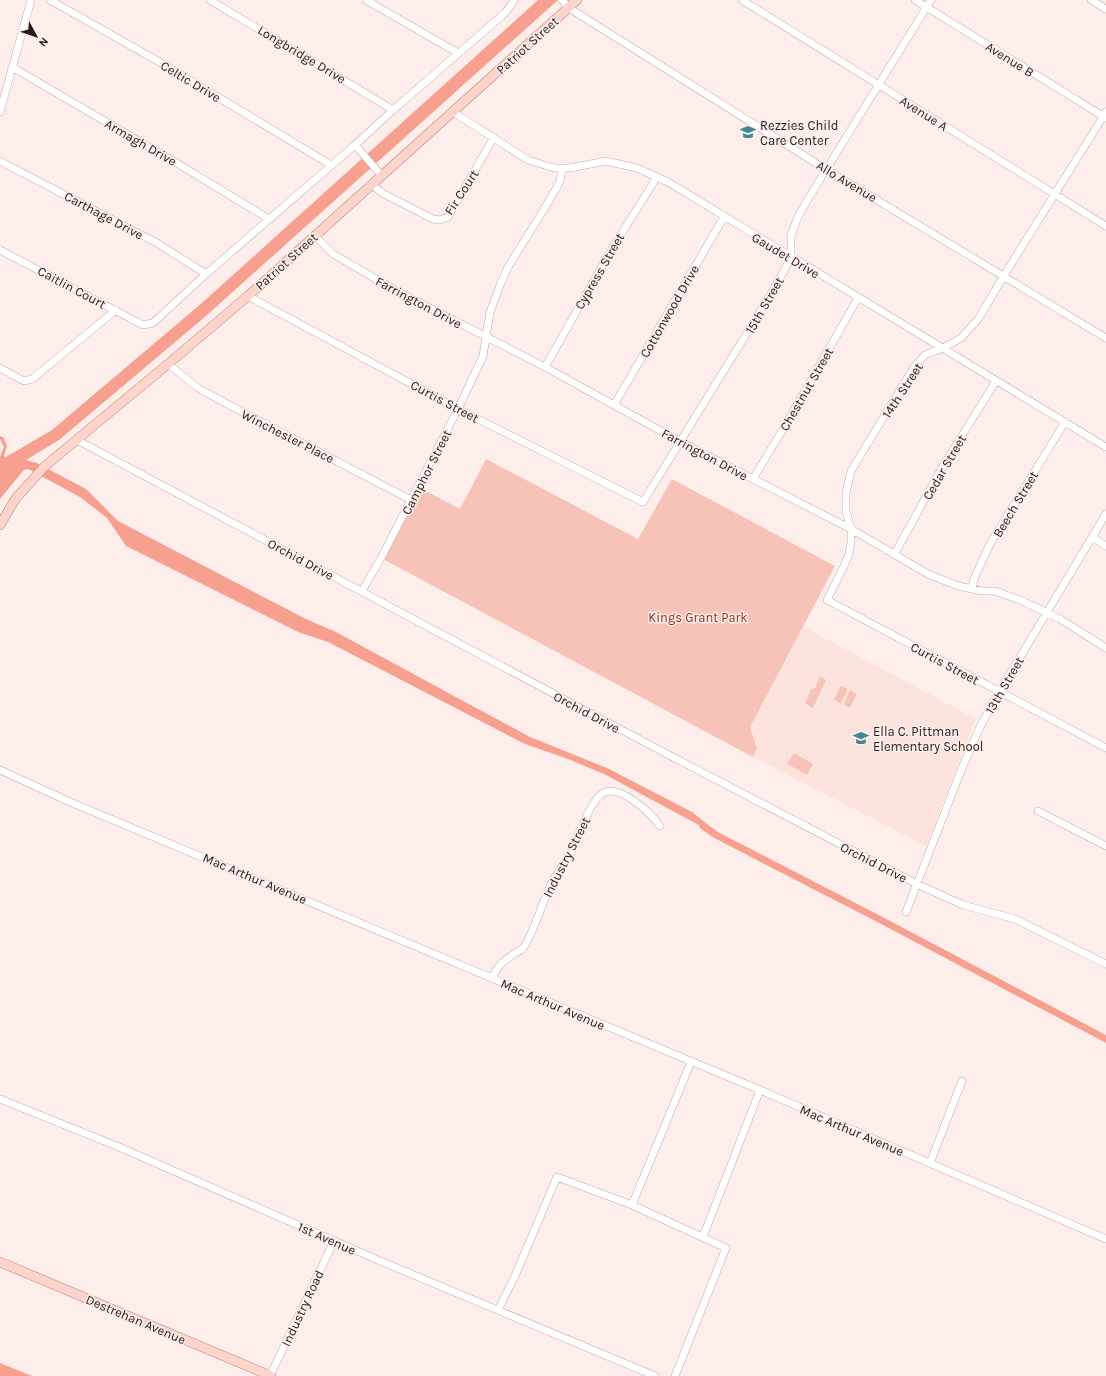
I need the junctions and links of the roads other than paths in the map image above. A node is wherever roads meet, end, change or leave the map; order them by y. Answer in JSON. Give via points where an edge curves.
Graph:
{"nodes":[{"id":1,"x":31,"y":0,"type":"edge"},
{"id":2,"x":50,"y":0,"type":"edge"},
{"id":3,"x":210,"y":0,"type":"edge"},
{"id":4,"x":366,"y":0,"type":"edge"},
{"id":5,"x":514,"y":0,"type":"edge"},
{"id":6,"x":577,"y":0,"type":"edge"},
{"id":7,"x":742,"y":0,"type":"edge"},
{"id":8,"x":915,"y":0,"type":"edge"},
{"id":9,"x":931,"y":0,"type":"edge"},
{"id":10,"x":1091,"y":0,"type":"edge"},
{"id":11,"x":564,"y":3,"type":"edge"},
{"id":12,"x":926,"y":7,"type":"junction"},
{"id":13,"x":1106,"y":9,"type":"edge"},
{"id":14,"x":458,"y":54,"type":"junction"},
{"id":15,"x":12,"y":67,"type":"junction"},
{"id":16,"x":878,"y":85,"type":"junction"},
{"id":17,"x":393,"y":110,"type":"junction"},
{"id":18,"x":0,"y":112,"type":"edge"},
{"id":19,"x":453,"y":112,"type":"junction"},
{"id":20,"x":1105,"y":116,"type":"edge"},
{"id":21,"x":494,"y":137,"type":"junction"},
{"id":22,"x":355,"y":145,"type":"junction"},
{"id":23,"x":0,"y":161,"type":"edge"},
{"id":24,"x":332,"y":165,"type":"junction"},
{"id":25,"x":562,"y":168,"type":"junction"},
{"id":26,"x":827,"y":170,"type":"junction"},
{"id":27,"x":380,"y":174,"type":"junction"},
{"id":28,"x":657,"y":177,"type":"junction"},
{"id":29,"x":372,"y":185,"type":"junction"},
{"id":30,"x":1056,"y":194,"type":"junction"},
{"id":31,"x":724,"y":217,"type":"junction"},
{"id":32,"x":269,"y":219,"type":"junction"},
{"id":33,"x":1106,"y":226,"type":"edge"},
{"id":34,"x":315,"y":236,"type":"junction"},
{"id":35,"x":0,"y":250,"type":"edge"},
{"id":36,"x":791,"y":258,"type":"junction"},
{"id":37,"x":206,"y":274,"type":"junction"},
{"id":38,"x":1003,"y":276,"type":"junction"},
{"id":39,"x":248,"y":296,"type":"junction"},
{"id":40,"x":858,"y":298,"type":"junction"},
{"id":41,"x":116,"y":310,"type":"junction"},
{"id":42,"x":486,"y":337,"type":"junction"},
{"id":43,"x":1106,"y":338,"type":"edge"},
{"id":44,"x":943,"y":348,"type":"junction"},
{"id":45,"x":168,"y":364,"type":"junction"},
{"id":46,"x":545,"y":367,"type":"junction"},
{"id":47,"x":0,"y":368,"type":"edge"},
{"id":48,"x":996,"y":381,"type":"junction"},
{"id":49,"x":614,"y":405,"type":"junction"},
{"id":50,"x":458,"y":409,"type":"junction"},
{"id":51,"x":1065,"y":422,"type":"junction"},
{"id":52,"x":77,"y":440,"type":"junction"},
{"id":53,"x":681,"y":442,"type":"junction"},
{"id":54,"x":1106,"y":447,"type":"edge"},
{"id":55,"x":753,"y":479,"type":"junction"},
{"id":56,"x":412,"y":500,"type":"junction"},
{"id":57,"x":643,"y":502,"type":"joint"},
{"id":58,"x":1106,"y":514,"type":"edge"},
{"id":59,"x":0,"y":525,"type":"edge"},
{"id":60,"x":851,"y":528,"type":"junction"},
{"id":61,"x":1092,"y":537,"type":"junction"},
{"id":62,"x":1106,"y":546,"type":"edge"},
{"id":63,"x":894,"y":555,"type":"junction"},
{"id":64,"x":972,"y":589,"type":"junction"},
{"id":65,"x":362,"y":592,"type":"junction"},
{"id":66,"x":827,"y":600,"type":"joint"},
{"id":67,"x":1046,"y":612,"type":"junction"},
{"id":68,"x":1106,"y":648,"type":"edge"},
{"id":69,"x":999,"y":692,"type":"junction"},
{"id":70,"x":1106,"y":748,"type":"edge"},
{"id":71,"x":0,"y":770,"type":"edge"},
{"id":72,"x":1038,"y":811,"type":"dead end"},
{"id":73,"x":660,"y":826,"type":"dead end"},
{"id":74,"x":1106,"y":846,"type":"edge"},
{"id":75,"x":917,"y":884,"type":"junction"},
{"id":76,"x":906,"y":912,"type":"dead end"},
{"id":77,"x":1106,"y":964,"type":"edge"},
{"id":78,"x":492,"y":978,"type":"junction"},
{"id":79,"x":691,"y":1062,"type":"junction"},
{"id":80,"x":962,"y":1081,"type":"dead end"},
{"id":81,"x":760,"y":1090,"type":"junction"},
{"id":82,"x":0,"y":1098,"type":"edge"},
{"id":83,"x":930,"y":1163,"type":"junction"},
{"id":84,"x":632,"y":1205,"type":"junction"},
{"id":85,"x":703,"y":1237,"type":"junction"},
{"id":86,"x":1106,"y":1239,"type":"edge"},
{"id":87,"x":334,"y":1241,"type":"junction"},
{"id":88,"x":0,"y":1262,"type":"edge"},
{"id":89,"x":498,"y":1310,"type":"junction"},
{"id":90,"x":271,"y":1376,"type":"edge"},
{"id":91,"x":656,"y":1376,"type":"edge"},
{"id":92,"x":675,"y":1376,"type":"edge"}],
"edges":[{"from":1,"to":15,"type":"street"},
{"from":2,"to":24,"type":"street","name":"Celtic Drive"},
{"from":3,"to":17,"type":"street","name":"Longbridge Drive"},
{"from":4,"to":14,"type":"street"},
{"from":5,"to":14,"type":"street","via":[[505,13]]},
{"from":6,"to":11,"type":"main road","name":"Patriot Street"},
{"from":7,"to":16,"type":"street","name":"Avenue A"},
{"from":8,"to":12,"type":"street","name":"Avenue B"},
{"from":9,"to":12,"type":"street","name":"15th Street"},
{"from":10,"to":13,"type":"street"},
{"from":11,"to":19,"type":"main road","name":"Patriot Street"},
{"from":11,"to":26,"type":"street","name":"Allo Avenue"},
{"from":12,"to":16,"type":"street","name":"15th Street"},
{"from":12,"to":20,"type":"street","name":"Avenue B"},
{"from":14,"to":17,"type":"street"},
{"from":15,"to":18,"type":"street"},
{"from":15,"to":32,"type":"street","name":"Armagh Drive"},
{"from":16,"to":26,"type":"street","name":"15th Street"},
{"from":16,"to":30,"type":"street","name":"Avenue A"},
{"from":17,"to":22,"type":"street"},
{"from":19,"to":21,"type":"street","name":"Gaudet Drive"},
{"from":19,"to":27,"type":"main road","name":"Patriot Street"},
{"from":20,"to":30,"type":"street","name":"14th Street"},
{"from":21,"to":25,"type":"street","name":"Gaudet Drive","via":[[528,160]]},
{"from":21,"to":29,"type":"street","name":"Fir Court","via":[[448,217],[432,219]]},
{"from":22,"to":24,"type":"street"},
{"from":22,"to":27,"type":"street"},
{"from":23,"to":37,"type":"street","name":"Carthage Drive","via":[[157,243]]},
{"from":24,"to":32,"type":"street"},
{"from":25,"to":28,"type":"street","name":"Gaudet Drive","via":[[606,161],[637,168]]},
{"from":25,"to":42,"type":"street","name":"Camphor Street","via":[[560,182],[508,267],[490,312]]},
{"from":26,"to":36,"type":"street","name":"15th Street","via":[[797,219],[792,236]]},
{"from":26,"to":38,"type":"street","name":"Allo Avenue"},
{"from":27,"to":29,"type":"main road","name":"Patriot Street"},
{"from":28,"to":31,"type":"street","name":"Gaudet Drive"},
{"from":28,"to":46,"type":"street","name":"Cypress Street","via":[[612,249]]},
{"from":29,"to":34,"type":"main road","name":"Patriot Street"},
{"from":30,"to":33,"type":"street","name":"Avenue A"},
{"from":30,"to":38,"type":"street","name":"14th Street"},
{"from":31,"to":36,"type":"street","name":"Gaudet Drive"},
{"from":31,"to":49,"type":"street","name":"Cottonwood Drive"},
{"from":32,"to":37,"type":"street"},
{"from":34,"to":39,"type":"main road","name":"Patriot Street"},
{"from":34,"to":42,"type":"street","name":"Farrington Drive","via":[[341,260]]},
{"from":35,"to":41,"type":"street","name":"Caitlin Court"},
{"from":36,"to":40,"type":"street","name":"Gaudet Drive"},
{"from":36,"to":53,"type":"street","name":"15th Street"},
{"from":37,"to":41,"type":"street","name":"Caitlin Court","via":[[153,323],[143,325]]},
{"from":38,"to":43,"type":"street","name":"Allo Avenue"},
{"from":38,"to":44,"type":"street","name":"14th Street","via":[[979,318],[961,338]]},
{"from":39,"to":45,"type":"main road","name":"Patriot Street"},
{"from":39,"to":50,"type":"street","name":"Curtis Street"},
{"from":40,"to":44,"type":"street","name":"Gaudet Drive"},
{"from":40,"to":55,"type":"street","name":"Chestnut Street"},
{"from":41,"to":47,"type":"street","via":[[32,379],[24,380]]},
{"from":42,"to":46,"type":"street","name":"Farrington Drive"},
{"from":42,"to":50,"type":"street","name":"Camphor Street","via":[[482,356]]},
{"from":44,"to":48,"type":"street","name":"Gaudet Drive"},
{"from":44,"to":60,"type":"street","name":"14th Street","via":[[925,355],[914,367],[851,471],[846,493],[846,511]]},
{"from":45,"to":52,"type":"main road","name":"Patriot Street"},
{"from":45,"to":56,"type":"street","name":"Winchester Place","via":[[198,388],[224,403]]},
{"from":46,"to":49,"type":"street","name":"Farrington Drive"},
{"from":48,"to":51,"type":"street","name":"Gaudet Drive"},
{"from":48,"to":63,"type":"street","name":"Cedar Street","via":[[943,466]]},
{"from":49,"to":53,"type":"street","name":"Farrington Drive"},
{"from":50,"to":56,"type":"street","name":"Camphor Street"},
{"from":50,"to":57,"type":"street","name":"Curtis Street"},
{"from":51,"to":54,"type":"street","name":"Gaudet Drive"},
{"from":51,"to":64,"type":"street","name":"Beech Street","via":[[990,544]]},
{"from":52,"to":59,"type":"main road","name":"Patriot Street","via":[[45,466],[16,498]]},
{"from":52,"to":65,"type":"street","name":"Orchid Drive"},
{"from":53,"to":55,"type":"street","name":"Farrington Drive"},
{"from":53,"to":57,"type":"street","name":"15th Street"},
{"from":55,"to":60,"type":"street","name":"Farrington Drive"},
{"from":56,"to":65,"type":"street","name":"Camphor Street"},
{"from":58,"to":61,"type":"street","name":"13th Street"},
{"from":60,"to":63,"type":"street","name":"Farrington Drive"},
{"from":60,"to":66,"type":"street","name":"14th Street","via":[[849,554]]},
{"from":61,"to":62,"type":"street"},
{"from":61,"to":67,"type":"street","name":"13th Street"},
{"from":63,"to":64,"type":"street","name":"Farrington Drive","via":[[940,579]]},
{"from":64,"to":67,"type":"street","name":"Farrington Drive","via":[[995,591]]},
{"from":65,"to":75,"type":"street","name":"Orchid Drive"},
{"from":66,"to":69,"type":"street","name":"Curtis Street"},
{"from":67,"to":68,"type":"street","name":"Farrington Drive"},
{"from":67,"to":69,"type":"street","name":"13th Street"},
{"from":69,"to":70,"type":"street","name":"Curtis Street"},
{"from":69,"to":75,"type":"street","name":"13th Street","via":[[962,768]]},
{"from":71,"to":78,"type":"street","name":"Mac Arthur Avenue","via":[[77,805]]},
{"from":72,"to":74,"type":"street"},
{"from":73,"to":78,"type":"street","name":"Industry Street","via":[[642,806],[620,793],[611,790],[603,792],[591,807],[568,859],[552,881],[523,948],[501,963]]},
{"from":75,"to":76,"type":"street","name":"13th Street"},
{"from":75,"to":77,"type":"street","name":"Orchid Drive","via":[[963,905],[1014,920]]},
{"from":78,"to":79,"type":"street","name":"Mac Arthur Avenue"},
{"from":79,"to":81,"type":"street","name":"Mac Arthur Avenue"},
{"from":79,"to":84,"type":"street"},
{"from":80,"to":83,"type":"street"},
{"from":81,"to":83,"type":"street","name":"Mac Arthur Avenue"},
{"from":81,"to":85,"type":"street"},
{"from":82,"to":87,"type":"street","name":"1st Avenue"},
{"from":83,"to":86,"type":"street","name":"Mac Arthur Avenue"},
{"from":84,"to":85,"type":"street"},
{"from":84,"to":89,"type":"street","via":[[556,1178]]},
{"from":85,"to":92,"type":"street","via":[[726,1248]]},
{"from":87,"to":89,"type":"street","name":"1st Avenue"},
{"from":87,"to":90,"type":"street","name":"Industry Road"},
{"from":88,"to":90,"type":"main road","name":"Destrehan Avenue"},
{"from":89,"to":91,"type":"street","name":"1st Avenue"}]}
